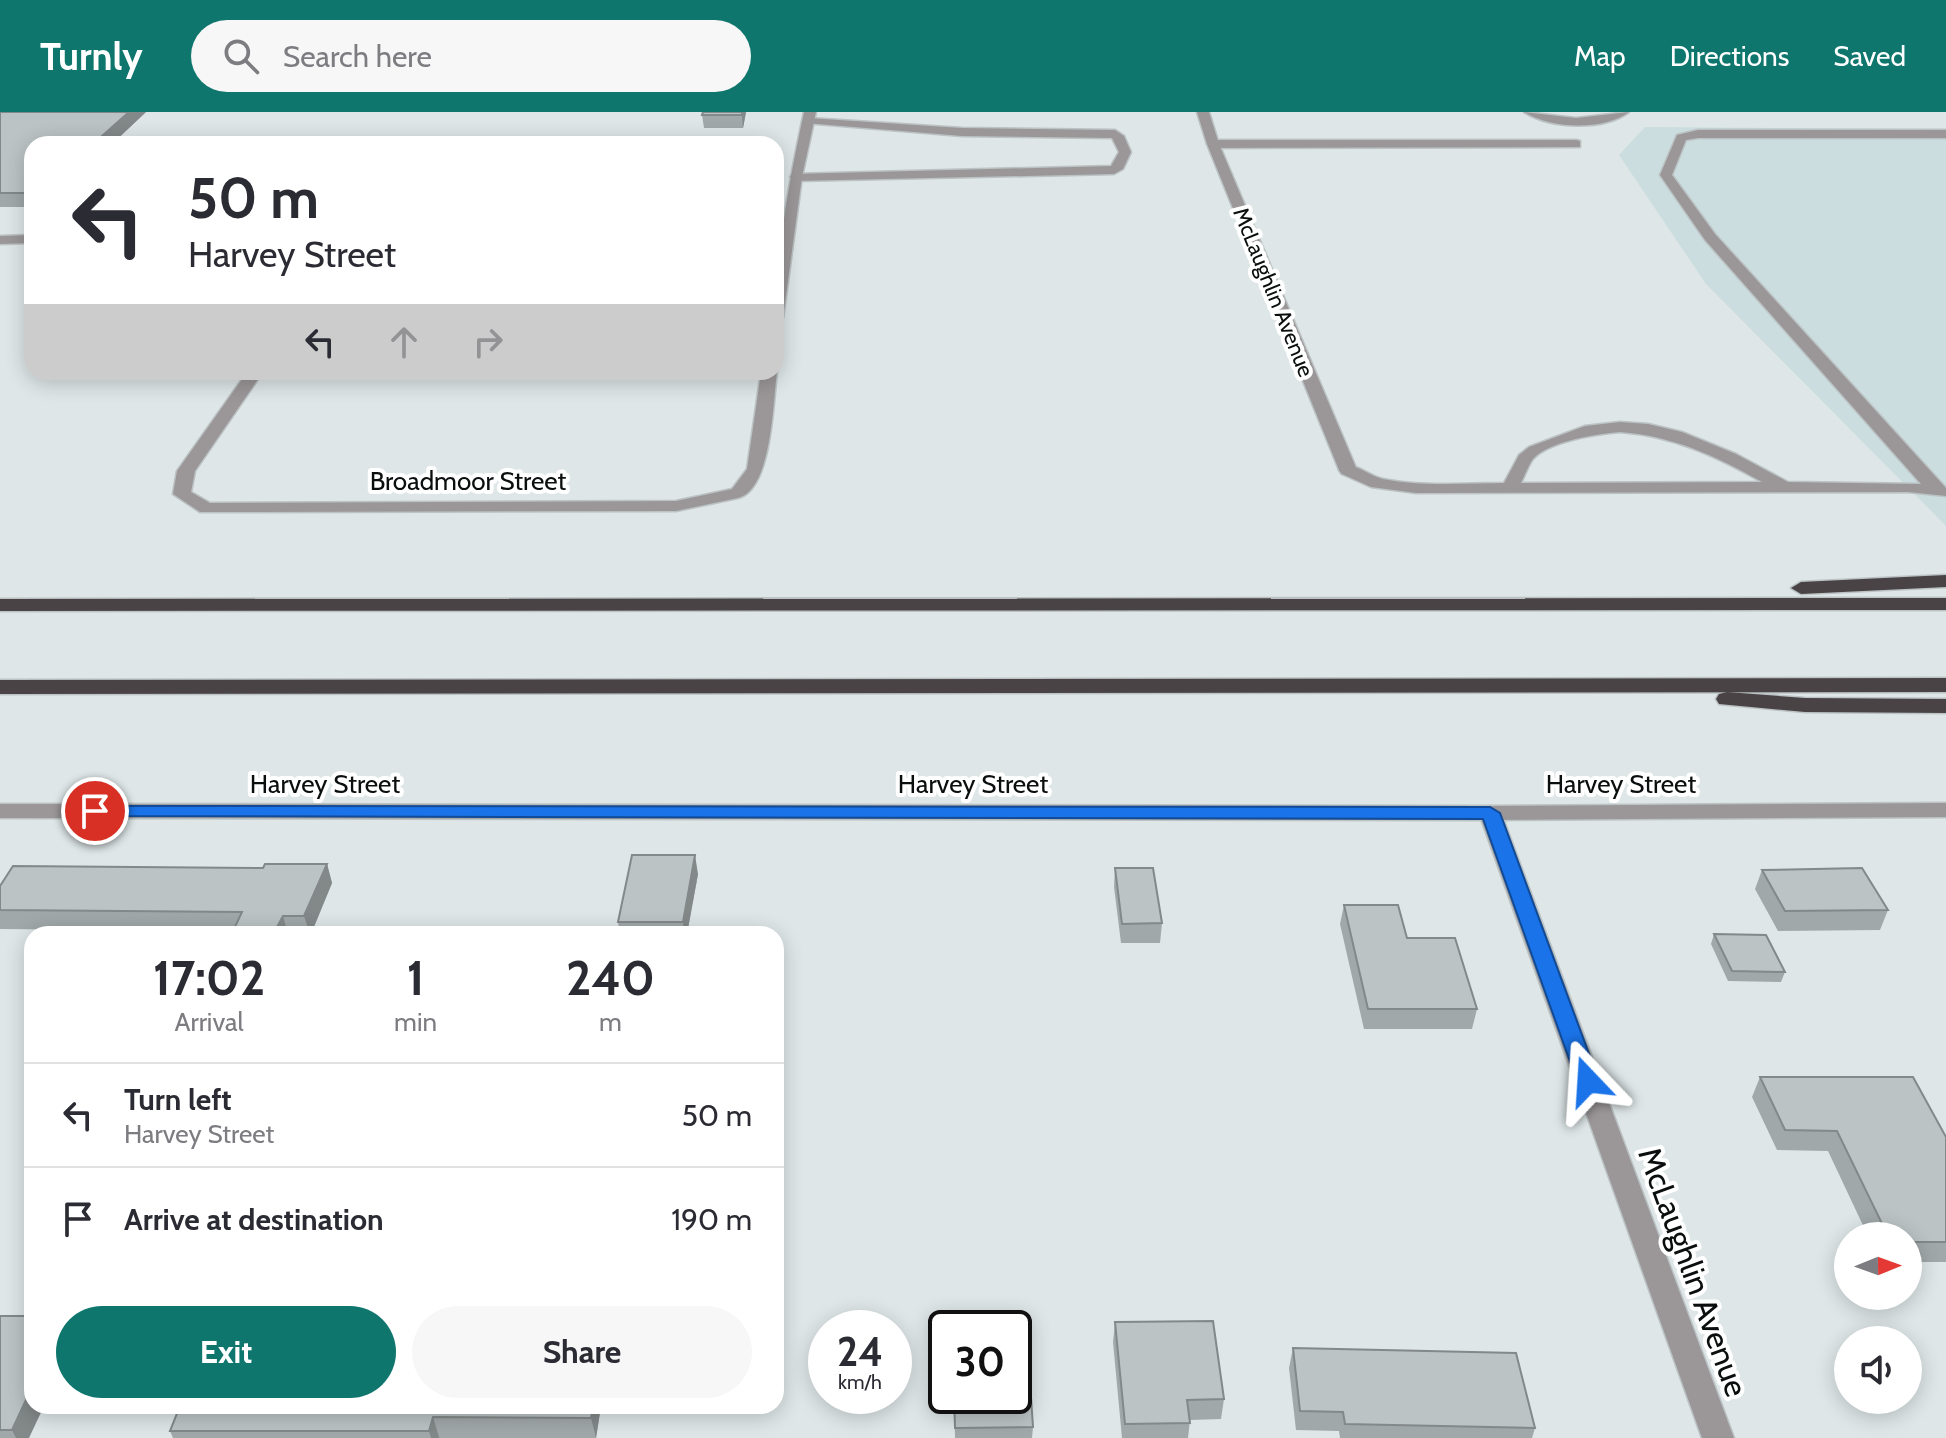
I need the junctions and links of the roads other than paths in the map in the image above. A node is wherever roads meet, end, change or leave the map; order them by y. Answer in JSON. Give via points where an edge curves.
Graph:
{"nodes":[{"id":1,"x":1203,"y":112,"type":"edge"},
{"id":2,"x":1530,"y":112,"type":"edge"},
{"id":3,"x":1623,"y":112,"type":"edge"},
{"id":4,"x":809,"y":117,"type":"edge"},
{"id":5,"x":1946,"y":134,"type":"edge"},
{"id":6,"x":1213,"y":144,"type":"junction"},
{"id":7,"x":1576,"y":144,"type":"dead end"},
{"id":8,"x":796,"y":177,"type":"junction"},
{"id":9,"x":784,"y":224,"type":"edge"},
{"id":10,"x":24,"y":239,"type":"edge"},
{"id":11,"x":0,"y":240,"type":"edge"},
{"id":12,"x":249,"y":380,"type":"edge"},
{"id":13,"x":768,"y":380,"type":"edge"},
{"id":14,"x":1510,"y":487,"type":"junction"},
{"id":15,"x":1783,"y":487,"type":"junction"},
{"id":16,"x":1942,"y":492,"type":"edge"},
{"id":17,"x":1946,"y":581,"type":"edge"},
{"id":18,"x":1507,"y":603,"type":"junction"},
{"id":19,"x":1946,"y":604,"type":"edge"},
{"id":20,"x":0,"y":605,"type":"edge"},
{"id":21,"x":1541,"y":685,"type":"junction"},
{"id":22,"x":1946,"y":685,"type":"edge"},
{"id":23,"x":0,"y":687,"type":"edge"},
{"id":24,"x":1946,"y":706,"type":"edge"},
{"id":25,"x":1946,"y":810,"type":"edge"},
{"id":26,"x":0,"y":811,"type":"edge"},
{"id":27,"x":1490,"y":813,"type":"junction"},
{"id":28,"x":1718,"y":1438,"type":"edge"}],
"edges":[{"from":1,"to":6,"type":"street","name":"McLaughlin Avenue"},
{"from":2,"to":3,"type":"street","via":[[1572,123]]},
{"from":4,"to":8,"type":"street"},
{"from":4,"to":8,"type":"street","via":[[902,130],[1115,134],[1126,152],[1123,164],[1114,170]]},
{"from":5,"to":16,"type":"street","via":[[1698,134],[1681,138],[1666,175],[1710,237]]},
{"from":6,"to":7,"type":"street"},
{"from":6,"to":14,"type":"street","name":"McLaughlin Avenue","via":[[1348,470],[1377,483],[1416,488]]},
{"from":8,"to":9,"type":"street"},
{"from":10,"to":11,"type":"street"},
{"from":12,"to":13,"type":"street","name":"Broadmoor Street","via":[[186,471],[182,494],[206,508],[676,506],[738,493],[756,469]]},
{"from":14,"to":15,"type":"street"},
{"from":14,"to":15,"type":"street","via":[[1529,454],[1591,428],[1629,426],[1695,440]]},
{"from":15,"to":16,"type":"street"},
{"from":17,"to":18,"type":"highway"},
{"from":18,"to":19,"type":"highway"},
{"from":18,"to":20,"type":"highway"},
{"from":21,"to":22,"type":"highway"},
{"from":21,"to":23,"type":"highway"},
{"from":21,"to":24,"type":"highway","via":[[1805,705]]},
{"from":25,"to":27,"type":"street","name":"Harvey Street"},
{"from":26,"to":27,"type":"street","name":"Harvey Street"},
{"from":27,"to":28,"type":"street","name":"McLaughlin Avenue"}]}
